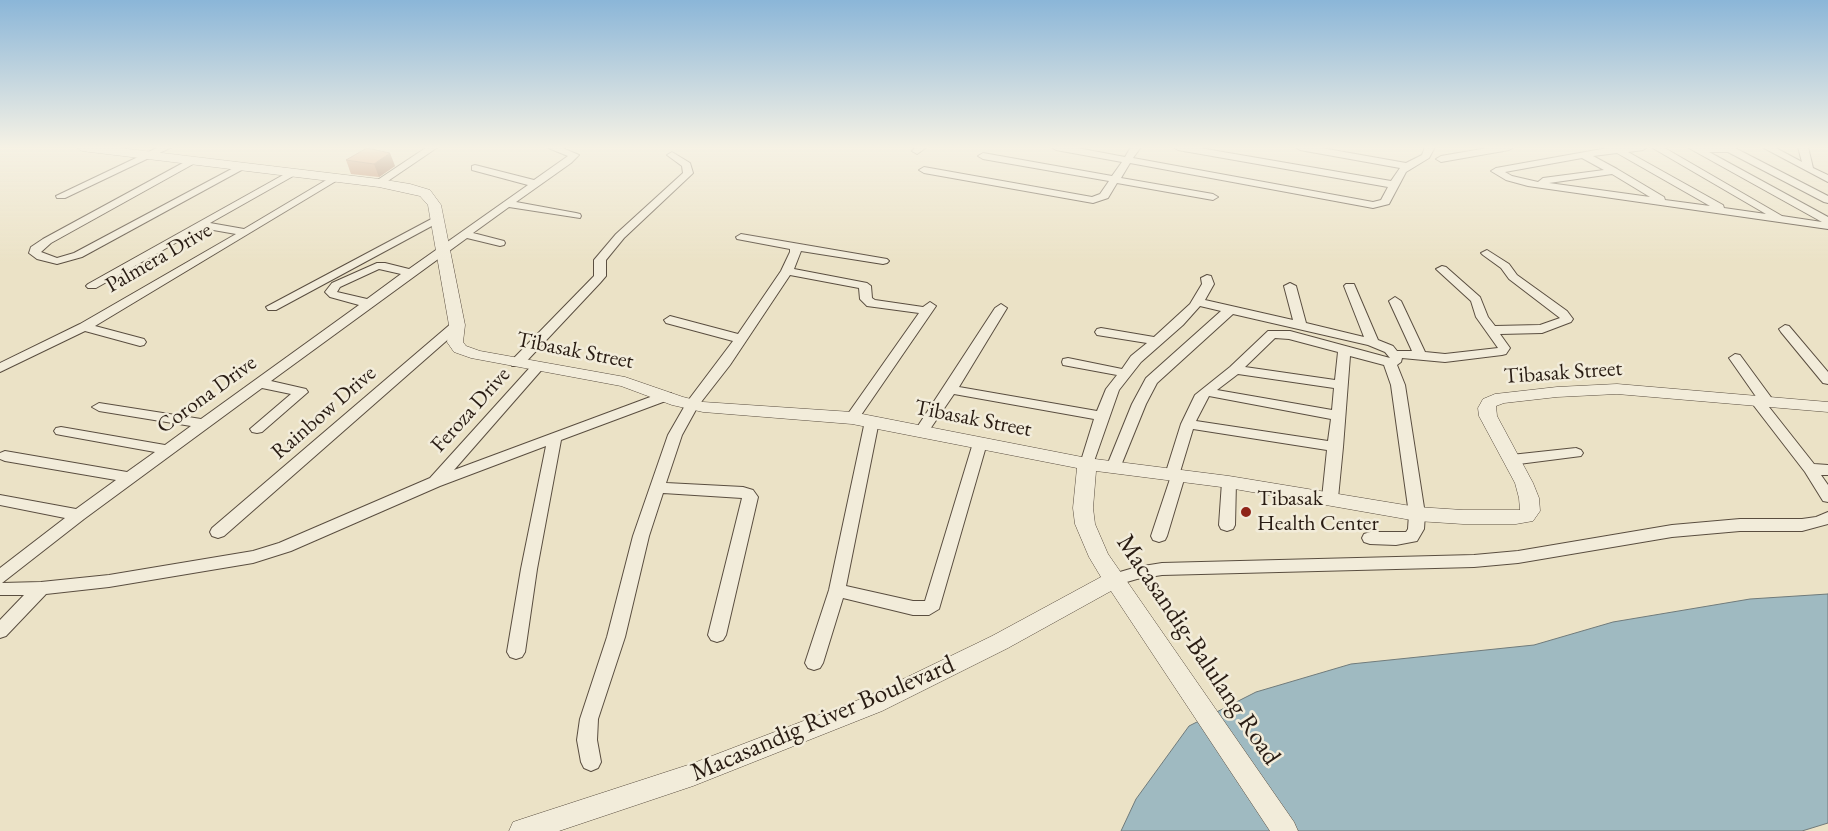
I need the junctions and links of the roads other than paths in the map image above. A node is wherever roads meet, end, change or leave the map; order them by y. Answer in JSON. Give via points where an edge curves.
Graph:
{"nodes":[{"id":1,"x":1395,"y":185,"type":"edge"},
{"id":2,"x":78,"y":186,"type":"edge"},
{"id":3,"x":147,"y":186,"type":"edge"},
{"id":4,"x":206,"y":186,"type":"edge"},
{"id":5,"x":269,"y":186,"type":"edge"},
{"id":6,"x":323,"y":186,"type":"edge"},
{"id":7,"x":397,"y":186,"type":"edge"},
{"id":8,"x":533,"y":186,"type":"edge"},
{"id":9,"x":675,"y":186,"type":"edge"},
{"id":10,"x":1010,"y":186,"type":"edge"},
{"id":11,"x":1112,"y":186,"type":"edge"},
{"id":12,"x":1149,"y":186,"type":"edge"},
{"id":13,"x":1272,"y":186,"type":"edge"},
{"id":14,"x":1548,"y":186,"type":"edge"},
{"id":15,"x":1638,"y":186,"type":"edge"},
{"id":16,"x":1681,"y":186,"type":"edge"},
{"id":17,"x":1724,"y":186,"type":"edge"},
{"id":18,"x":1763,"y":186,"type":"edge"},
{"id":19,"x":1801,"y":186,"type":"edge"},
{"id":20,"x":61,"y":196,"type":"dead end"},
{"id":21,"x":1213,"y":197,"type":"dead end"},
{"id":22,"x":1828,"y":200,"type":"edge"},
{"id":23,"x":1664,"y":202,"type":"junction"},
{"id":24,"x":506,"y":204,"type":"junction"},
{"id":25,"x":1726,"y":212,"type":"junction"},
{"id":26,"x":576,"y":216,"type":"dead end"},
{"id":27,"x":437,"y":219,"type":"junction"},
{"id":28,"x":1784,"y":220,"type":"junction"},
{"id":29,"x":1828,"y":221,"type":"edge"},
{"id":30,"x":200,"y":225,"type":"junction"},
{"id":31,"x":1828,"y":226,"type":"edge"},
{"id":32,"x":246,"y":232,"type":"junction"},
{"id":33,"x":465,"y":234,"type":"junction"},
{"id":34,"x":741,"y":237,"type":"dead end"},
{"id":35,"x":47,"y":241,"type":"joint"},
{"id":36,"x":500,"y":242,"type":"dead end"},
{"id":37,"x":795,"y":247,"type":"junction"},
{"id":38,"x":442,"y":250,"type":"junction"},
{"id":39,"x":86,"y":252,"type":"joint"},
{"id":40,"x":1487,"y":253,"type":"dead end"},
{"id":41,"x":883,"y":261,"type":"dead end"},
{"id":42,"x":1442,"y":269,"type":"dead end"},
{"id":43,"x":787,"y":271,"type":"junction"},
{"id":44,"x":410,"y":273,"type":"junction"},
{"id":45,"x":1207,"y":278,"type":"dead end"},
{"id":46,"x":92,"y":286,"type":"dead end"},
{"id":47,"x":1290,"y":286,"type":"dead end"},
{"id":48,"x":1350,"y":286,"type":"dead end"},
{"id":49,"x":1395,"y":301,"type":"dead end"},
{"id":50,"x":1197,"y":302,"type":"junction"},
{"id":51,"x":368,"y":303,"type":"junction"},
{"id":52,"x":272,"y":307,"type":"dead end"},
{"id":53,"x":1001,"y":308,"type":"dead end"},
{"id":54,"x":1231,"y":309,"type":"junction"},
{"id":55,"x":670,"y":320,"type":"dead end"},
{"id":56,"x":457,"y":325,"type":"junction"},
{"id":57,"x":1300,"y":325,"type":"junction"},
{"id":58,"x":84,"y":327,"type":"junction"},
{"id":59,"x":1785,"y":329,"type":"dead end"},
{"id":60,"x":1490,"y":330,"type":"junction"},
{"id":61,"x":1101,"y":332,"type":"dead end"},
{"id":62,"x":740,"y":339,"type":"junction"},
{"id":63,"x":1158,"y":341,"type":"junction"},
{"id":64,"x":140,"y":342,"type":"dead end"},
{"id":65,"x":1372,"y":342,"type":"junction"},
{"id":66,"x":1344,"y":351,"type":"junction"},
{"id":67,"x":1421,"y":357,"type":"junction"},
{"id":68,"x":1735,"y":358,"type":"dead end"},
{"id":69,"x":1393,"y":359,"type":"junction"},
{"id":70,"x":1068,"y":362,"type":"dead end"},
{"id":71,"x":516,"y":363,"type":"junction"},
{"id":72,"x":539,"y":366,"type":"junction"},
{"id":73,"x":0,"y":368,"type":"edge"},
{"id":74,"x":1235,"y":370,"type":"junction"},
{"id":75,"x":1124,"y":373,"type":"junction"},
{"id":76,"x":1828,"y":380,"type":"edge"},
{"id":77,"x":259,"y":383,"type":"junction"},
{"id":78,"x":1341,"y":385,"type":"junction"},
{"id":79,"x":949,"y":389,"type":"junction"},
{"id":80,"x":1207,"y":392,"type":"junction"},
{"id":81,"x":666,"y":396,"type":"junction"},
{"id":82,"x":1763,"y":402,"type":"junction"},
{"id":83,"x":692,"y":404,"type":"junction"},
{"id":84,"x":99,"y":407,"type":"dead end"},
{"id":85,"x":1828,"y":407,"type":"edge"},
{"id":86,"x":1102,"y":416,"type":"junction"},
{"id":87,"x":1339,"y":416,"type":"junction"},
{"id":88,"x":852,"y":418,"type":"junction"},
{"id":89,"x":872,"y":421,"type":"junction"},
{"id":90,"x":203,"y":424,"type":"junction"},
{"id":91,"x":1188,"y":424,"type":"junction"},
{"id":92,"x":258,"y":429,"type":"dead end"},
{"id":93,"x":61,"y":430,"type":"dead end"},
{"id":94,"x":921,"y":432,"type":"junction"},
{"id":95,"x":555,"y":437,"type":"junction"},
{"id":96,"x":980,"y":444,"type":"junction"},
{"id":97,"x":1336,"y":447,"type":"junction"},
{"id":98,"x":168,"y":450,"type":"junction"},
{"id":99,"x":1576,"y":453,"type":"dead end"},
{"id":100,"x":5,"y":456,"type":"dead end"},
{"id":101,"x":1511,"y":460,"type":"junction"},
{"id":102,"x":1087,"y":464,"type":"junction"},
{"id":103,"x":1113,"y":468,"type":"junction"},
{"id":104,"x":1810,"y":469,"type":"junction"},
{"id":105,"x":1828,"y":470,"type":"edge"},
{"id":106,"x":1175,"y":475,"type":"junction"},
{"id":107,"x":131,"y":478,"type":"junction"},
{"id":108,"x":435,"y":482,"type":"junction"},
{"id":109,"x":1229,"y":482,"type":"junction"},
{"id":110,"x":658,"y":488,"type":"junction"},
{"id":111,"x":1828,"y":497,"type":"edge"},
{"id":112,"x":1330,"y":498,"type":"junction"},
{"id":113,"x":0,"y":500,"type":"edge"},
{"id":114,"x":1417,"y":514,"type":"junction"},
{"id":115,"x":79,"y":515,"type":"junction"},
{"id":116,"x":1828,"y":517,"type":"edge"},
{"id":117,"x":1227,"y":526,"type":"dead end"},
{"id":118,"x":218,"y":532,"type":"dead end"},
{"id":119,"x":1159,"y":536,"type":"dead end"},
{"id":120,"x":1370,"y":538,"type":"dead end"},
{"id":121,"x":0,"y":577,"type":"edge"},
{"id":122,"x":41,"y":588,"type":"junction"},
{"id":123,"x":0,"y":589,"type":"edge"},
{"id":124,"x":1120,"y":589,"type":"junction"},
{"id":125,"x":837,"y":590,"type":"junction"},
{"id":126,"x":0,"y":631,"type":"edge"},
{"id":127,"x":717,"y":635,"type":"dead end"},
{"id":128,"x":516,"y":652,"type":"dead end"},
{"id":129,"x":814,"y":663,"type":"dead end"},
{"id":130,"x":591,"y":762,"type":"dead end"},
{"id":131,"x":522,"y":831,"type":"edge"},
{"id":132,"x":1285,"y":831,"type":"edge"}],
"edges":[{"from":1,"to":13,"type":"street","via":[[1383,203],[1373,204]]},
{"from":2,"to":20,"type":"street"},
{"from":3,"to":35,"type":"street"},
{"from":4,"to":39,"type":"street"},
{"from":5,"to":30,"type":"street"},
{"from":6,"to":32,"type":"street","name":"Palmera Drive"},
{"from":7,"to":27,"type":"street","name":"Tibasak Street","via":[[425,194],[434,205]]},
{"from":8,"to":24,"type":"street","name":"Corona Drive"},
{"from":9,"to":71,"type":"street","via":[[620,236],[600,260],[600,276],[596,281]]},
{"from":10,"to":11,"type":"street","via":[[1088,200],[1104,196]]},
{"from":12,"to":21,"type":"street"},
{"from":14,"to":23,"type":"street"},
{"from":15,"to":23,"type":"street"},
{"from":16,"to":25,"type":"street"},
{"from":17,"to":28,"type":"street"},
{"from":18,"to":29,"type":"street"},
{"from":19,"to":22,"type":"street"},
{"from":23,"to":25,"type":"street"},
{"from":24,"to":26,"type":"street"},
{"from":24,"to":33,"type":"street","name":"Corona Drive"},
{"from":25,"to":28,"type":"street"},
{"from":27,"to":38,"type":"street","name":"Tibasak Street"},
{"from":27,"to":52,"type":"street"},
{"from":28,"to":31,"type":"street"},
{"from":30,"to":32,"type":"street"},
{"from":30,"to":46,"type":"street"},
{"from":32,"to":58,"type":"street","name":"Palmera Drive"},
{"from":33,"to":36,"type":"street"},
{"from":33,"to":38,"type":"street","name":"Corona Drive"},
{"from":34,"to":37,"type":"street"},
{"from":35,"to":39,"type":"street","via":[[35,249],[38,255],[47,259],[62,260]]},
{"from":37,"to":41,"type":"street"},
{"from":37,"to":43,"type":"street","via":[[796,252]]},
{"from":38,"to":44,"type":"street","name":"Corona Drive"},
{"from":38,"to":56,"type":"street","name":"Tibasak Street"},
{"from":40,"to":60,"type":"street","via":[[1566,319],[1542,328]]},
{"from":42,"to":60,"type":"street","via":[[1476,300]]},
{"from":43,"to":62,"type":"street"},
{"from":43,"to":88,"type":"street","via":[[863,285],[866,298],[871,303],[929,308]]},
{"from":44,"to":51,"type":"street","name":"Corona Drive"},
{"from":44,"to":51,"type":"street","via":[[377,266],[336,285],[331,292]]},
{"from":45,"to":50,"type":"street","via":[[1208,284]]},
{"from":47,"to":57,"type":"street"},
{"from":48,"to":65,"type":"street"},
{"from":49,"to":67,"type":"street"},
{"from":50,"to":54,"type":"street"},
{"from":50,"to":63,"type":"street"},
{"from":51,"to":77,"type":"street","name":"Corona Drive"},
{"from":53,"to":79,"type":"street"},
{"from":54,"to":57,"type":"street"},
{"from":54,"to":103,"type":"street","via":[[1151,381]]},
{"from":55,"to":62,"type":"street"},
{"from":56,"to":71,"type":"street","name":"Tibasak Street","via":[[455,342],[460,349]]},
{"from":56,"to":118,"type":"street","name":"Rainbow Drive"},
{"from":57,"to":65,"type":"street"},
{"from":58,"to":64,"type":"street"},
{"from":58,"to":73,"type":"street","name":"Palmera Drive"},
{"from":59,"to":76,"type":"street"},
{"from":60,"to":67,"type":"street","via":[[1504,348],[1502,351],[1445,358]]},
{"from":61,"to":63,"type":"street"},
{"from":62,"to":83,"type":"street"},
{"from":63,"to":75,"type":"street","via":[[1136,358]]},
{"from":65,"to":69,"type":"street","via":[[1389,349]]},
{"from":66,"to":69,"type":"street"},
{"from":66,"to":74,"type":"street","via":[[1278,332]]},
{"from":66,"to":78,"type":"street"},
{"from":67,"to":69,"type":"street","via":[[1403,354]]},
{"from":68,"to":82,"type":"street"},
{"from":69,"to":114,"type":"street"},
{"from":70,"to":75,"type":"street"},
{"from":71,"to":72,"type":"street","name":"Tibasak Street"},
{"from":72,"to":81,"type":"street","name":"Tibasak Street","via":[[625,382]]},
{"from":72,"to":108,"type":"street","name":"Feroza Drive"},
{"from":74,"to":78,"type":"street"},
{"from":74,"to":80,"type":"street"},
{"from":75,"to":86,"type":"street","via":[[1113,389]]},
{"from":77,"to":90,"type":"street","name":"Corona Drive"},
{"from":77,"to":92,"type":"street","via":[[300,392]]},
{"from":78,"to":87,"type":"street"},
{"from":79,"to":86,"type":"street"},
{"from":79,"to":94,"type":"street"},
{"from":80,"to":87,"type":"street"},
{"from":80,"to":91,"type":"street"},
{"from":81,"to":83,"type":"street","name":"Tibasak Street"},
{"from":81,"to":95,"type":"street"},
{"from":82,"to":85,"type":"street","name":"Tibasak Street"},
{"from":82,"to":101,"type":"street","name":"Tibasak Street","via":[[1617,389],[1501,398],[1489,403],[1488,416]]},
{"from":82,"to":104,"type":"street"},
{"from":83,"to":88,"type":"street","name":"Tibasak Street"},
{"from":83,"to":110,"type":"street","via":[[675,435]]},
{"from":84,"to":90,"type":"street"},
{"from":86,"to":102,"type":"street"},
{"from":87,"to":97,"type":"street"},
{"from":88,"to":89,"type":"street","name":"Tibasak Street"},
{"from":89,"to":94,"type":"street","name":"Tibasak Street"},
{"from":89,"to":125,"type":"street"},
{"from":90,"to":98,"type":"street","name":"Corona Drive"},
{"from":91,"to":97,"type":"street"},
{"from":91,"to":106,"type":"street"},
{"from":93,"to":98,"type":"street"},
{"from":94,"to":96,"type":"street","name":"Tibasak Street"},
{"from":95,"to":108,"type":"street"},
{"from":95,"to":128,"type":"street"},
{"from":96,"to":102,"type":"street","name":"Tibasak Street"},
{"from":96,"to":125,"type":"street","via":[[933,604],[929,608],[913,608]]},
{"from":97,"to":112,"type":"street"},
{"from":98,"to":107,"type":"street","name":"Corona Drive"},
{"from":99,"to":101,"type":"street"},
{"from":100,"to":107,"type":"street"},
{"from":101,"to":114,"type":"street","name":"Tibasak Street","via":[[1529,498],[1530,512],[1526,516]]},
{"from":102,"to":103,"type":"street","name":"Tibasak Street"},
{"from":102,"to":124,"type":"street","name":"Macasandig-Balulang Road","via":[[1083,493],[1086,524],[1099,557]]},
{"from":103,"to":106,"type":"street","name":"Tibasak Street"},
{"from":104,"to":105,"type":"street"},
{"from":104,"to":111,"type":"street"},
{"from":106,"to":109,"type":"street","name":"Tibasak Street"},
{"from":106,"to":119,"type":"street"},
{"from":107,"to":115,"type":"street","name":"Corona Drive"},
{"from":108,"to":122,"type":"street","via":[[285,547],[254,557],[109,581]]},
{"from":109,"to":112,"type":"street","name":"Tibasak Street"},
{"from":109,"to":117,"type":"street"},
{"from":110,"to":127,"type":"street","via":[[743,492],[750,497]]},
{"from":110,"to":130,"type":"street","via":[[589,720],[587,740]]},
{"from":112,"to":114,"type":"street","name":"Tibasak Street"},
{"from":113,"to":115,"type":"street"},
{"from":114,"to":120,"type":"street","via":[[1416,530],[1411,537]]},
{"from":115,"to":121,"type":"street","name":"Corona Drive"},
{"from":116,"to":124,"type":"street","via":[[1802,525],[1740,525],[1672,531],[1500,559],[1162,569],[1137,573]]},
{"from":122,"to":123,"type":"street"},
{"from":122,"to":126,"type":"street"},
{"from":124,"to":131,"type":"street","name":"Macasandig River Boulevard","via":[[1000,642],[874,704],[693,775]]},
{"from":124,"to":132,"type":"street","name":"Macasandig-Balulang Road"},
{"from":125,"to":129,"type":"street"}]}
